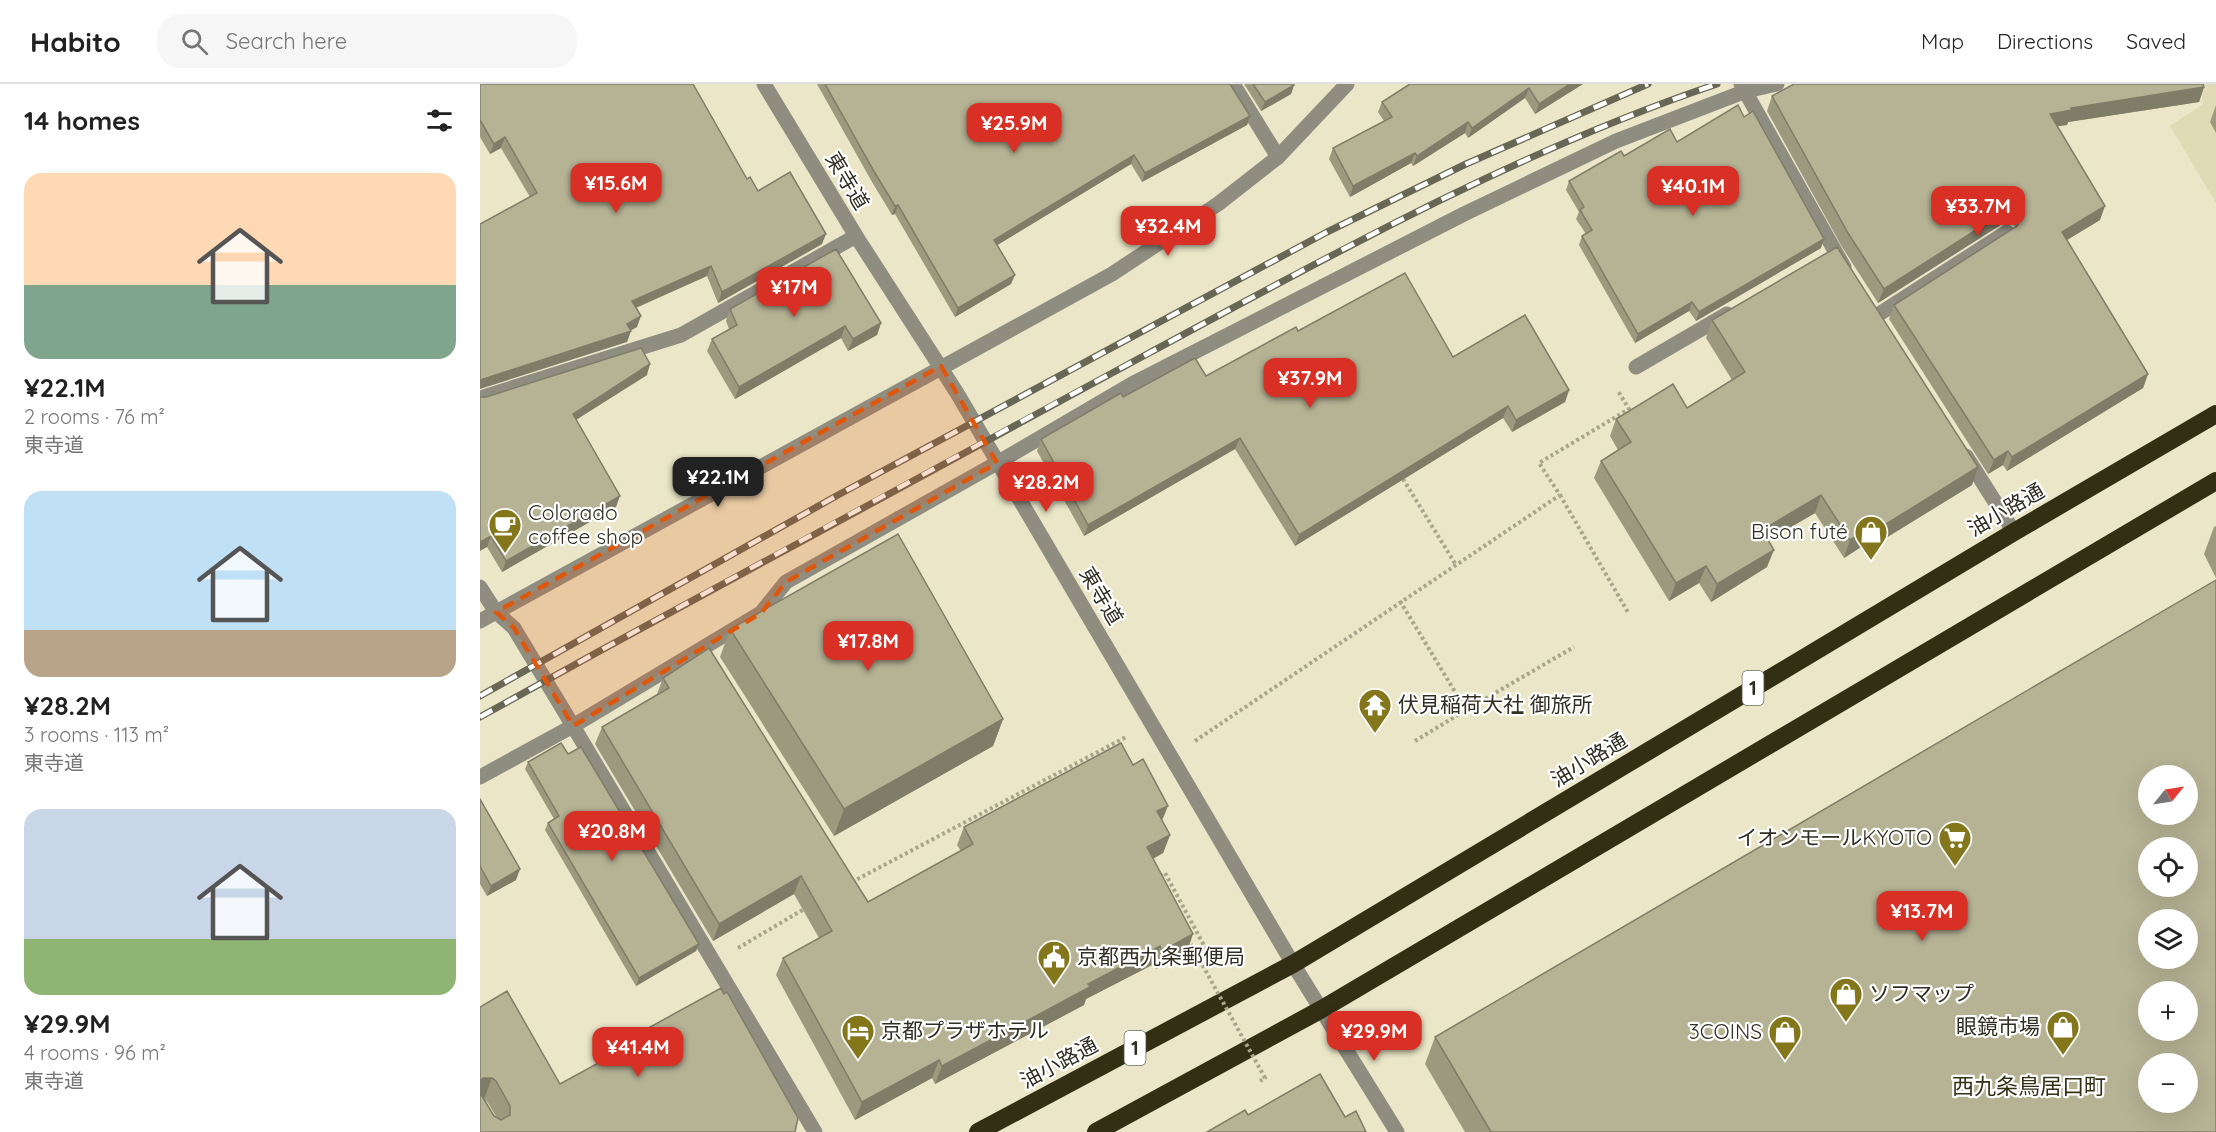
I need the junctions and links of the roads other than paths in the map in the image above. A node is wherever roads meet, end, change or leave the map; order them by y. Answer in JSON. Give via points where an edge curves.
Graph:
{"nodes":[{"id":1,"x":764,"y":84,"type":"edge"},
{"id":2,"x":1233,"y":84,"type":"edge"},
{"id":3,"x":1347,"y":84,"type":"edge"},
{"id":4,"x":1777,"y":84,"type":"edge"},
{"id":5,"x":1744,"y":88,"type":"edge"},
{"id":6,"x":1278,"y":157,"type":"junction"},
{"id":7,"x":2007,"y":232,"type":"edge"},
{"id":8,"x":856,"y":236,"type":"junction"},
{"id":9,"x":1852,"y":279,"type":"edge"},
{"id":10,"x":1745,"y":304,"type":"edge"},
{"id":11,"x":1876,"y":317,"type":"edge"},
{"id":12,"x":941,"y":366,"type":"junction"},
{"id":13,"x":1636,"y":367,"type":"road end"},
{"id":14,"x":480,"y":398,"type":"edge"},
{"id":15,"x":2216,"y":414,"type":"edge"},
{"id":16,"x":1958,"y":444,"type":"edge"},
{"id":17,"x":998,"y":464,"type":"junction"},
{"id":18,"x":2216,"y":481,"type":"edge"},
{"id":19,"x":2014,"y":532,"type":"junction"},
{"id":20,"x":480,"y":587,"type":"edge"},
{"id":21,"x":496,"y":612,"type":"junction"},
{"id":22,"x":480,"y":621,"type":"edge"},
{"id":23,"x":573,"y":726,"type":"junction"},
{"id":24,"x":480,"y":777,"type":"edge"},
{"id":25,"x":1293,"y":964,"type":"junction"},
{"id":26,"x":1322,"y":1010,"type":"junction"},
{"id":27,"x":815,"y":1132,"type":"edge"},
{"id":28,"x":978,"y":1132,"type":"edge"},
{"id":29,"x":1096,"y":1132,"type":"edge"},
{"id":30,"x":1397,"y":1132,"type":"edge"}],
"edges":[{"from":1,"to":8,"type":"street","name":"東寺道"},
{"from":2,"to":6,"type":"street"},
{"from":3,"to":6,"type":"street"},
{"from":4,"to":5,"type":"street"},
{"from":5,"to":9,"type":"street","via":[[1829,255]]},
{"from":5,"to":17,"type":"street","via":[[1616,141],[1464,214],[1132,384]]},
{"from":6,"to":12,"type":"street","via":[[1218,204],[1112,274]]},
{"from":7,"to":11,"type":"street"},
{"from":8,"to":12,"type":"street","name":"東寺道"},
{"from":8,"to":14,"type":"street","via":[[681,335]]},
{"from":10,"to":13,"type":"street"},
{"from":12,"to":17,"type":"street","name":"東寺道"},
{"from":12,"to":21,"type":"street"},
{"from":15,"to":19,"type":"highway","name":"油小路通","number":"1"},
{"from":16,"to":19,"type":"street"},
{"from":17,"to":23,"type":"street","via":[[786,582],[761,613],[706,653]]},
{"from":17,"to":25,"type":"street","name":"東寺道"},
{"from":18,"to":26,"type":"highway"},
{"from":19,"to":25,"type":"highway","name":"油小路通","number":"1"},
{"from":20,"to":21,"type":"street"},
{"from":21,"to":22,"type":"street"},
{"from":21,"to":23,"type":"street","via":[[514,628]]},
{"from":23,"to":24,"type":"street"},
{"from":23,"to":27,"type":"street"},
{"from":25,"to":26,"type":"street","name":"東寺道"},
{"from":25,"to":28,"type":"highway","name":"油小路通","number":"1"},
{"from":26,"to":29,"type":"highway"},
{"from":26,"to":30,"type":"street","name":"東寺道"}]}
